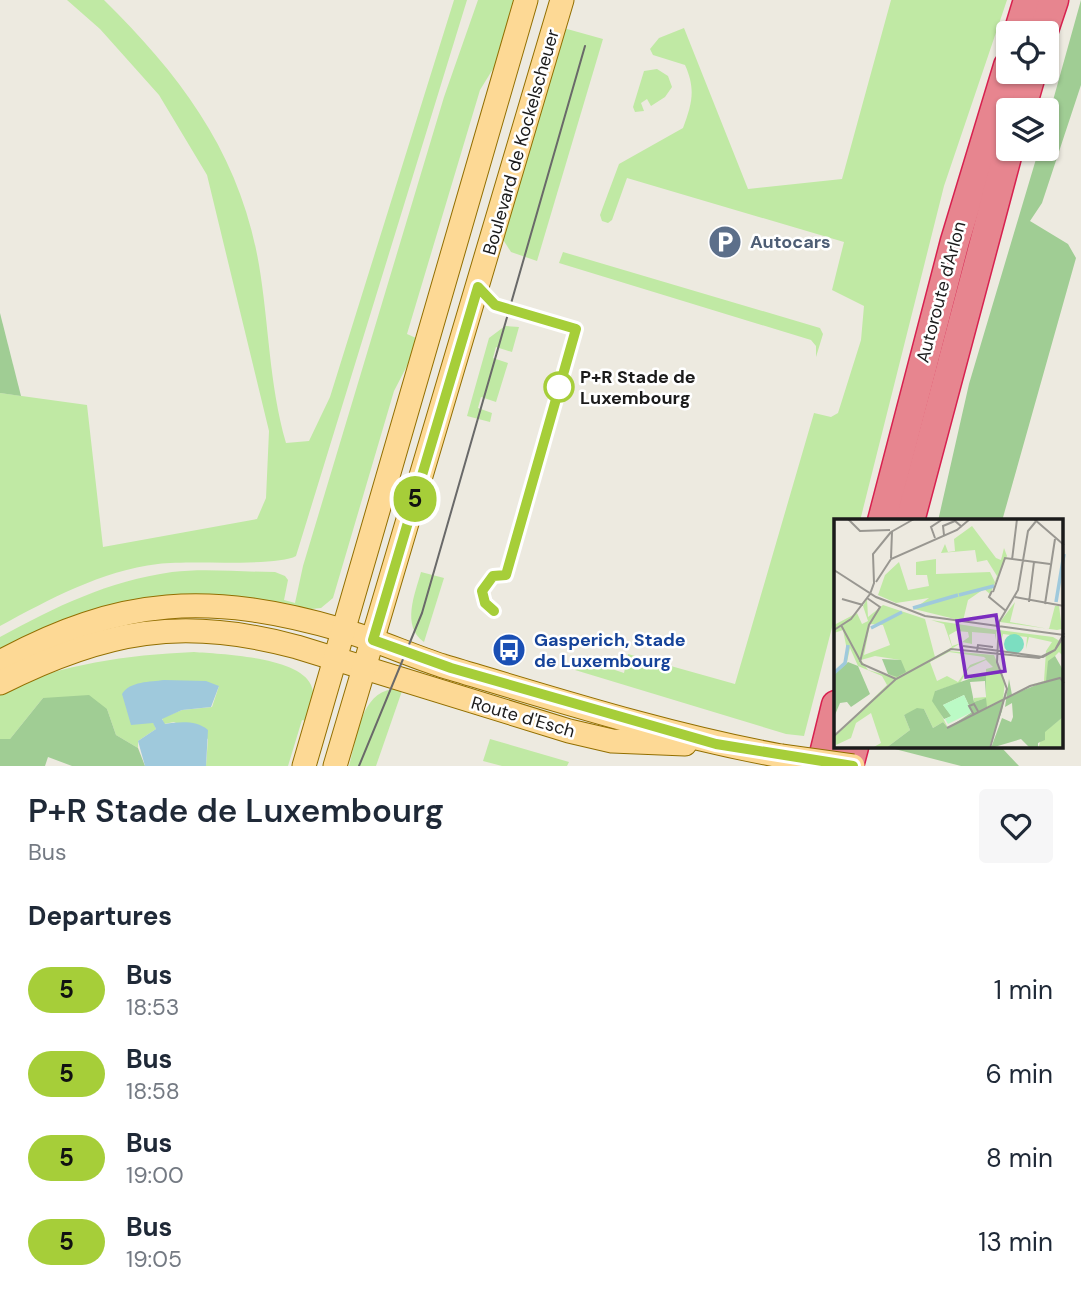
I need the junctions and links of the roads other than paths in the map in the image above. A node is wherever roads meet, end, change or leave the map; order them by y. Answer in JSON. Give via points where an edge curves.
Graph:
{"nodes":[{"id":1,"x":526,"y":0,"type":"edge"},
{"id":2,"x":562,"y":0,"type":"edge"},
{"id":3,"x":1028,"y":0,"type":"edge"},
{"id":4,"x":1054,"y":0,"type":"edge"},
{"id":5,"x":1022,"y":21,"type":"edge"},
{"id":6,"x":1047,"y":21,"type":"edge"},
{"id":7,"x":1003,"y":84,"type":"edge"},
{"id":8,"x":1006,"y":161,"type":"edge"},
{"id":9,"x":883,"y":519,"type":"edge"},
{"id":10,"x":911,"y":519,"type":"edge"},
{"id":11,"x":343,"y":631,"type":"junction"},
{"id":12,"x":373,"y":640,"type":"junction"},
{"id":13,"x":335,"y":659,"type":"junction"},
{"id":14,"x":0,"y":662,"type":"edge"},
{"id":15,"x":364,"y":669,"type":"junction"},
{"id":16,"x":0,"y":683,"type":"edge"},
{"id":17,"x":834,"y":713,"type":"edge"},
{"id":18,"x":716,"y":744,"type":"junction"},
{"id":19,"x":854,"y":748,"type":"edge"},
{"id":20,"x":304,"y":766,"type":"edge"},
{"id":21,"x":335,"y":766,"type":"edge"},
{"id":22,"x":821,"y":766,"type":"edge"},
{"id":23,"x":851,"y":766,"type":"edge"}],
"edges":[{"from":1,"to":11,"type":"main road","name":"Boulevard de Kockelscheuer"},
{"from":2,"to":12,"type":"main road","name":"Boulevard de Kockelscheuer"},
{"from":3,"to":5,"type":"highway"},
{"from":4,"to":6,"type":"highway"},
{"from":7,"to":9,"type":"highway","name":"Autoroute d'Arlon","via":[[955,241]]},
{"from":8,"to":10,"type":"highway","name":"Autoroute d'Arlon"},
{"from":11,"to":12,"type":"main road","name":"Route d'Esch"},
{"from":11,"to":13,"type":"main road","name":"Boulevard de Kockelscheuer"},
{"from":11,"to":14,"type":"main road","name":"Route d'Esch","via":[[221,605],[153,607],[75,626]]},
{"from":12,"to":15,"type":"main road","name":"Boulevard de Kockelscheuer"},
{"from":12,"to":18,"type":"main road","name":"Route d'Esch","via":[[451,668]]},
{"from":13,"to":15,"type":"main road","name":"Route d'Esch"},
{"from":13,"to":16,"type":"main road","name":"Route d'Esch","via":[[259,637],[166,630],[107,640]]},
{"from":13,"to":20,"type":"main road","name":"Boulevard de Kockelscheuer"},
{"from":15,"to":18,"type":"main road","name":"Route d'Esch","via":[[612,741]]},
{"from":15,"to":21,"type":"main road","name":"Boulevard de Kockelscheuer"},
{"from":17,"to":22,"type":"highway"},
{"from":18,"to":23,"type":"main road","name":"Route d'Esch","bridge":true},
{"from":19,"to":23,"type":"highway"}]}
